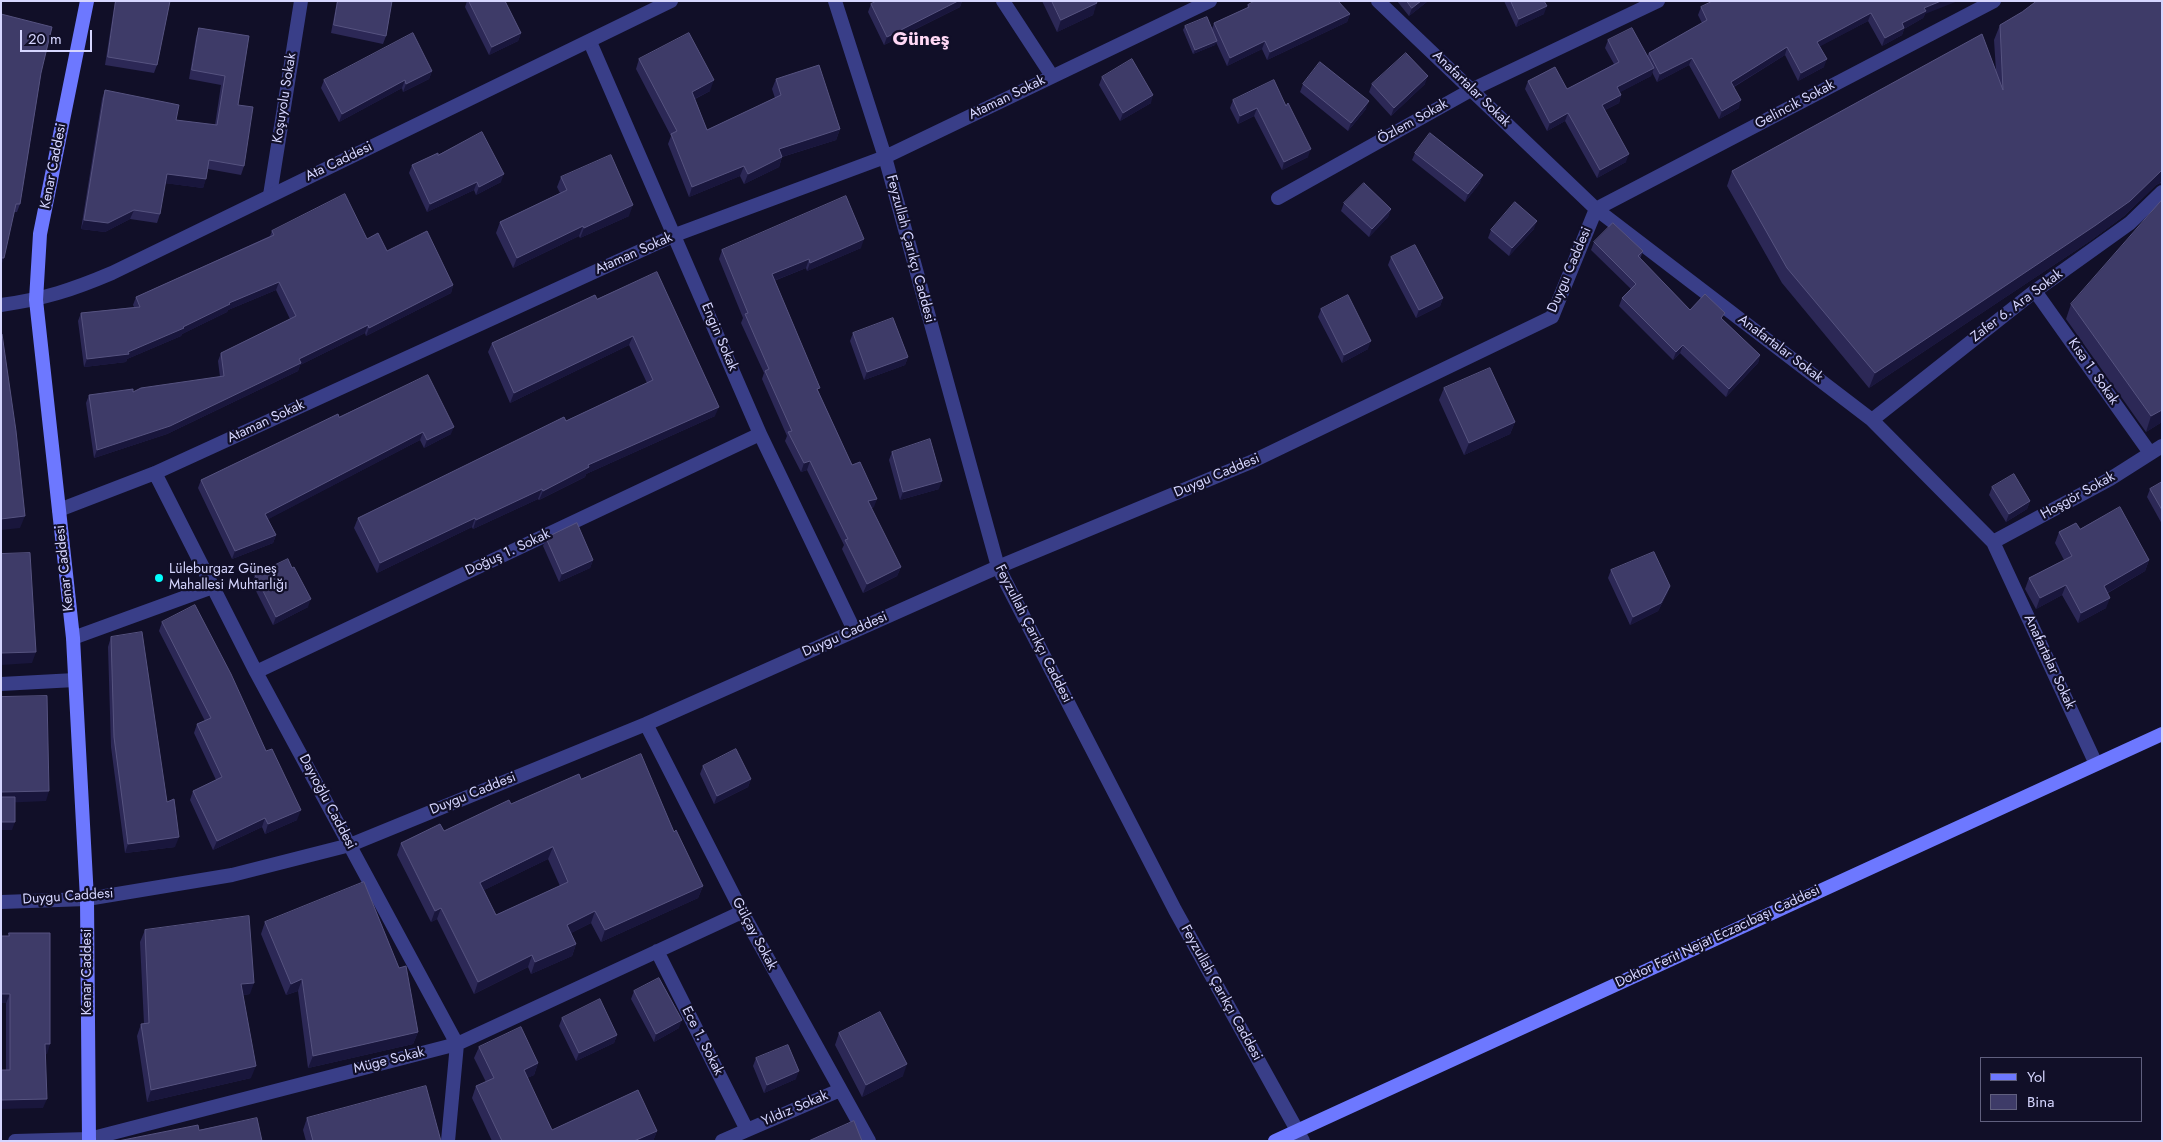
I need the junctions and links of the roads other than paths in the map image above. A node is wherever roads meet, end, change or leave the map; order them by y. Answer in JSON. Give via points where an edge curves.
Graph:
{"nodes":[{"id":1,"x":87,"y":1,"type":"edge"},
{"id":2,"x":301,"y":1,"type":"edge"},
{"id":3,"x":834,"y":1,"type":"edge"},
{"id":4,"x":1003,"y":1,"type":"edge"},
{"id":5,"x":1210,"y":1,"type":"edge"},
{"id":6,"x":1378,"y":1,"type":"edge"},
{"id":7,"x":1658,"y":1,"type":"edge"},
{"id":8,"x":1994,"y":1,"type":"edge"},
{"id":9,"x":669,"y":2,"type":"edge"},
{"id":10,"x":590,"y":42,"type":"junction"},
{"id":11,"x":1052,"y":76,"type":"junction"},
{"id":12,"x":1471,"y":90,"type":"junction"},
{"id":13,"x":885,"y":157,"type":"junction"},
{"id":14,"x":2162,"y":192,"type":"edge"},
{"id":15,"x":270,"y":195,"type":"junction"},
{"id":16,"x":1278,"y":198,"type":"dead end"},
{"id":17,"x":1596,"y":208,"type":"junction"},
{"id":18,"x":675,"y":235,"type":"junction"},
{"id":19,"x":2035,"y":291,"type":"junction"},
{"id":20,"x":36,"y":300,"type":"junction"},
{"id":21,"x":1,"y":305,"type":"edge"},
{"id":22,"x":1872,"y":420,"type":"junction"},
{"id":23,"x":760,"y":434,"type":"junction"},
{"id":24,"x":2156,"y":450,"type":"edge"},
{"id":25,"x":155,"y":473,"type":"junction"},
{"id":26,"x":59,"y":510,"type":"junction"},
{"id":27,"x":1993,"y":542,"type":"junction"},
{"id":28,"x":998,"y":567,"type":"junction"},
{"id":29,"x":213,"y":587,"type":"junction"},
{"id":30,"x":854,"y":630,"type":"junction"},
{"id":31,"x":73,"y":638,"type":"junction"},
{"id":32,"x":256,"y":672,"type":"junction"},
{"id":33,"x":75,"y":680,"type":"junction"},
{"id":34,"x":1,"y":684,"type":"edge"},
{"id":35,"x":646,"y":724,"type":"junction"},
{"id":36,"x":2162,"y":734,"type":"edge"},
{"id":37,"x":2096,"y":764,"type":"junction"},
{"id":38,"x":350,"y":845,"type":"junction"},
{"id":39,"x":87,"y":899,"type":"junction"},
{"id":40,"x":1,"y":902,"type":"edge"},
{"id":41,"x":742,"y":912,"type":"junction"},
{"id":42,"x":657,"y":951,"type":"junction"},
{"id":43,"x":458,"y":1044,"type":"junction"},
{"id":44,"x":840,"y":1090,"type":"junction"},
{"id":45,"x":747,"y":1130,"type":"junction"},
{"id":46,"x":1300,"y":1135,"type":"edge"},
{"id":47,"x":89,"y":1140,"type":"edge"},
{"id":48,"x":15,"y":1141,"type":"edge"},
{"id":49,"x":448,"y":1141,"type":"edge"},
{"id":50,"x":722,"y":1141,"type":"edge"},
{"id":51,"x":869,"y":1141,"type":"edge"},
{"id":52,"x":1275,"y":1141,"type":"edge"}],
"edges":[{"from":1,"to":20,"type":"main road","name":"Kenar Caddesi","via":[[40,234]]},
{"from":2,"to":15,"type":"street","name":"Koşuyolu Sokak"},
{"from":3,"to":13,"type":"street","name":"Feyzullah Çarıkçı Caddesi"},
{"from":4,"to":11,"type":"street"},
{"from":5,"to":11,"type":"street","name":"Ataman Sokak"},
{"from":6,"to":12,"type":"street","name":"Anafartalar Sokak"},
{"from":7,"to":12,"type":"street","name":"Özlem Sokak"},
{"from":8,"to":17,"type":"street","name":"Gelincik Sokak"},
{"from":9,"to":10,"type":"street","name":"Ata Caddesi"},
{"from":10,"to":15,"type":"street","name":"Ata Caddesi"},
{"from":10,"to":18,"type":"street","name":"Engin Sokak"},
{"from":11,"to":13,"type":"street","name":"Ataman Sokak"},
{"from":12,"to":16,"type":"street","name":"Özlem Sokak"},
{"from":12,"to":17,"type":"street","name":"Anafartalar Sokak"},
{"from":13,"to":18,"type":"street","name":"Ataman Sokak"},
{"from":13,"to":28,"type":"street","name":"Feyzullah Çarıkçı Caddesi"},
{"from":14,"to":19,"type":"street","name":"Zafer 6. Ara Sokak","via":[[2130,223]]},
{"from":15,"to":20,"type":"street","name":"Ata Caddesi","via":[[112,273]]},
{"from":17,"to":22,"type":"street","name":"Anafartalar Sokak"},
{"from":17,"to":28,"type":"street","name":"Duygu Caddesi","via":[[1552,317],[1251,462]]},
{"from":18,"to":23,"type":"street","name":"Engin Sokak"},
{"from":18,"to":25,"type":"street","name":"Ataman Sokak"},
{"from":19,"to":22,"type":"street","name":"Zafer 6. Ara Sokak"},
{"from":19,"to":24,"type":"street","name":"Kısa 1. Sokak"},
{"from":20,"to":21,"type":"street","name":"Ata Caddesi"},
{"from":20,"to":26,"type":"main road","name":"Kenar Caddesi"},
{"from":22,"to":27,"type":"street","name":"Anafartalar Sokak"},
{"from":23,"to":30,"type":"street","name":"Engin Sokak"},
{"from":23,"to":32,"type":"street","name":"Doğuş 1. Sokak"},
{"from":24,"to":27,"type":"street","name":"Hoşgör Sokak","via":[[2110,479]]},
{"from":25,"to":26,"type":"street","name":"Ataman Sokak"},
{"from":25,"to":29,"type":"street","name":"Dayıoğlu Caddesi"},
{"from":26,"to":31,"type":"main road","name":"Kenar Caddesi"},
{"from":27,"to":37,"type":"street","name":"Anafartalar Sokak"},
{"from":28,"to":30,"type":"street","name":"Duygu Caddesi"},
{"from":28,"to":46,"type":"street","name":"Feyzullah Çarıkçı Caddesi","via":[[1175,910]]},
{"from":29,"to":31,"type":"street"},
{"from":29,"to":32,"type":"street","name":"Dayıoğlu Caddesi"},
{"from":30,"to":35,"type":"street","name":"Duygu Caddesi"},
{"from":31,"to":33,"type":"main road","name":"Kenar Caddesi"},
{"from":32,"to":38,"type":"street","name":"Dayıoğlu Caddesi"},
{"from":33,"to":34,"type":"street"},
{"from":33,"to":39,"type":"main road","name":"Kenar Caddesi"},
{"from":35,"to":38,"type":"street","name":"Duygu Caddesi"},
{"from":35,"to":41,"type":"street","name":"Gülçay Sokak"},
{"from":36,"to":37,"type":"main road","name":"Doktor Ferit Nejat Eczacıbaşı Caddesi"},
{"from":37,"to":46,"type":"main road","name":"Doktor Ferit Nejat Eczacıbaşı Caddesi"},
{"from":38,"to":39,"type":"street","name":"Duygu Caddesi","via":[[232,876]]},
{"from":38,"to":43,"type":"street","name":"Dayıoğlu Caddesi"},
{"from":39,"to":40,"type":"street","name":"Duygu Caddesi"},
{"from":39,"to":47,"type":"main road","name":"Kenar Caddesi"},
{"from":41,"to":42,"type":"street","name":"Müge Sokak"},
{"from":41,"to":44,"type":"street","name":"Gülçay Sokak"},
{"from":42,"to":43,"type":"street","name":"Müge Sokak"},
{"from":42,"to":45,"type":"street","name":"Ece 1. Sokak"},
{"from":43,"to":47,"type":"street","name":"Müge Sokak"},
{"from":43,"to":49,"type":"street"},
{"from":44,"to":45,"type":"street","name":"Yıldız Sokak"},
{"from":44,"to":51,"type":"street","name":"Gülçay Sokak"},
{"from":45,"to":50,"type":"street","name":"Yıldız Sokak"},
{"from":46,"to":52,"type":"main road","name":"Doktor Ferit Nejat Eczacıbaşı Caddesi"},
{"from":47,"to":48,"type":"street","name":"Müge Sokak"}]}
